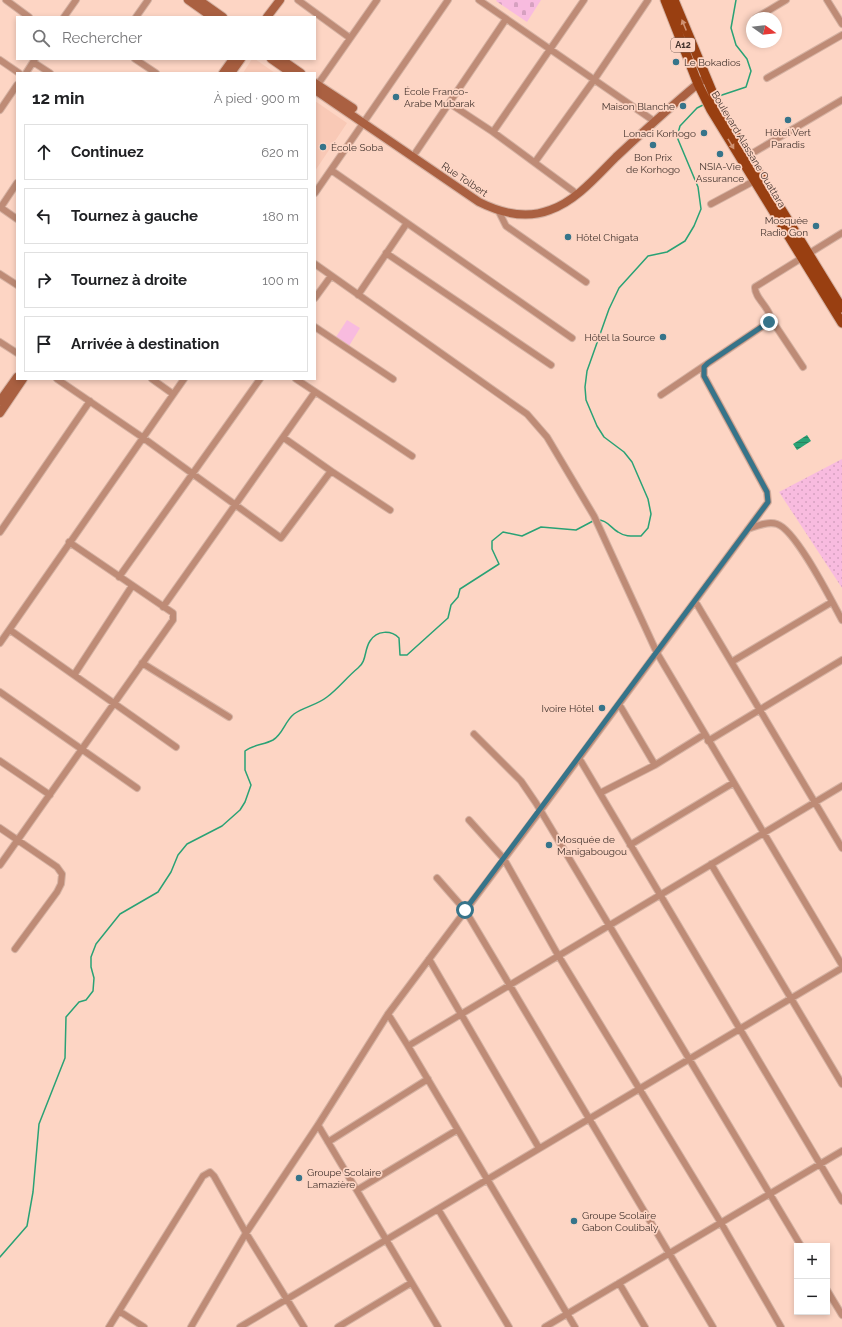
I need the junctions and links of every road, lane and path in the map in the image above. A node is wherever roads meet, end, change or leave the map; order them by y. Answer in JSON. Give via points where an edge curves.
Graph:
{"nodes":[{"id":1,"x":6,"y":0,"type":"edge"},
{"id":2,"x":76,"y":0,"type":"edge"},
{"id":3,"x":148,"y":0,"type":"edge"},
{"id":4,"x":188,"y":0,"type":"edge"},
{"id":5,"x":199,"y":0,"type":"edge"},
{"id":6,"x":280,"y":0,"type":"edge"},
{"id":7,"x":298,"y":0,"type":"edge"},
{"id":8,"x":377,"y":0,"type":"edge"},
{"id":9,"x":448,"y":0,"type":"edge"},
{"id":10,"x":479,"y":0,"type":"edge"},
{"id":11,"x":584,"y":0,"type":"edge"},
{"id":12,"x":648,"y":0,"type":"edge"},
{"id":13,"x":665,"y":0,"type":"edge"},
{"id":14,"x":674,"y":0,"type":"edge"},
{"id":15,"x":786,"y":0,"type":"edge"},
{"id":16,"x":827,"y":0,"type":"edge"},
{"id":17,"x":209,"y":3,"type":"edge"},
{"id":18,"x":766,"y":12,"type":"edge"},
{"id":19,"x":28,"y":16,"type":"edge"},
{"id":20,"x":68,"y":16,"type":"edge"},
{"id":21,"x":137,"y":16,"type":"edge"},
{"id":22,"x":211,"y":16,"type":"edge"},
{"id":23,"x":221,"y":16,"type":"edge"},
{"id":24,"x":269,"y":16,"type":"edge"},
{"id":25,"x":506,"y":20,"type":"junction"},
{"id":26,"x":842,"y":24,"type":"edge"},
{"id":27,"x":842,"y":35,"type":"edge"},
{"id":28,"x":350,"y":38,"type":"junction"},
{"id":29,"x":550,"y":50,"type":"junction"},
{"id":30,"x":0,"y":60,"type":"edge"},
{"id":31,"x":34,"y":60,"type":"edge"},
{"id":32,"x":136,"y":60,"type":"edge"},
{"id":33,"x":232,"y":60,"type":"edge"},
{"id":34,"x":240,"y":60,"type":"edge"},
{"id":35,"x":272,"y":60,"type":"edge"},
{"id":36,"x":282,"y":60,"type":"edge"},
{"id":37,"x":18,"y":72,"type":"edge"},
{"id":38,"x":27,"y":72,"type":"edge"},
{"id":39,"x":49,"y":72,"type":"edge"},
{"id":40,"x":154,"y":72,"type":"edge"},
{"id":41,"x":224,"y":72,"type":"edge"},
{"id":42,"x":232,"y":72,"type":"edge"},
{"id":43,"x":290,"y":72,"type":"edge"},
{"id":44,"x":300,"y":72,"type":"edge"},
{"id":45,"x":767,"y":78,"type":"dead end"},
{"id":46,"x":594,"y":80,"type":"junction"},
{"id":47,"x":702,"y":82,"type":"junction"},
{"id":48,"x":16,"y":87,"type":"edge"},
{"id":49,"x":316,"y":87,"type":"edge"},
{"id":50,"x":842,"y":100,"type":"edge"},
{"id":51,"x":449,"y":103,"type":"junction"},
{"id":52,"x":0,"y":110,"type":"edge"},
{"id":53,"x":651,"y":119,"type":"junction"},
{"id":54,"x":365,"y":120,"type":"junction"},
{"id":55,"x":493,"y":132,"type":"junction"},
{"id":56,"x":416,"y":152,"type":"junction"},
{"id":57,"x":745,"y":158,"type":"junction"},
{"id":58,"x":535,"y":162,"type":"junction"},
{"id":59,"x":331,"y":170,"type":"junction"},
{"id":60,"x":754,"y":181,"type":"junction"},
{"id":61,"x":16,"y":185,"type":"edge"},
{"id":62,"x":573,"y":191,"type":"junction"},
{"id":63,"x":316,"y":192,"type":"edge"},
{"id":64,"x":711,"y":204,"type":"dead end"},
{"id":65,"x":0,"y":207,"type":"edge"},
{"id":66,"x":498,"y":210,"type":"junction"},
{"id":67,"x":16,"y":218,"type":"edge"},
{"id":68,"x":407,"y":222,"type":"junction"},
{"id":69,"x":842,"y":233,"type":"edge"},
{"id":70,"x":386,"y":253,"type":"junction"},
{"id":71,"x":805,"y":255,"type":"junction"},
{"id":72,"x":316,"y":265,"type":"edge"},
{"id":73,"x":0,"y":274,"type":"edge"},
{"id":74,"x":331,"y":276,"type":"junction"},
{"id":75,"x":586,"y":282,"type":"dead end"},
{"id":76,"x":16,"y":284,"type":"edge"},
{"id":77,"x":358,"y":295,"type":"junction"},
{"id":78,"x":316,"y":297,"type":"edge"},
{"id":79,"x":839,"y":304,"type":"edge"},
{"id":80,"x":771,"y":318,"type":"junction"},
{"id":81,"x":842,"y":323,"type":"edge"},
{"id":82,"x":316,"y":328,"type":"edge"},
{"id":83,"x":572,"y":338,"type":"dead end"},
{"id":84,"x":0,"y":342,"type":"edge"},
{"id":85,"x":16,"y":352,"type":"edge"},
{"id":86,"x":551,"y":365,"type":"dead end"},
{"id":87,"x":704,"y":367,"type":"junction"},
{"id":88,"x":803,"y":367,"type":"dead end"},
{"id":89,"x":16,"y":378,"type":"edge"},
{"id":90,"x":393,"y":379,"type":"dead end"},
{"id":91,"x":22,"y":380,"type":"edge"},
{"id":92,"x":58,"y":380,"type":"edge"},
{"id":93,"x":153,"y":380,"type":"edge"},
{"id":94,"x":183,"y":380,"type":"edge"},
{"id":95,"x":259,"y":380,"type":"edge"},
{"id":96,"x":297,"y":380,"type":"edge"},
{"id":97,"x":315,"y":392,"type":"junction"},
{"id":98,"x":173,"y":394,"type":"junction"},
{"id":99,"x":660,"y":395,"type":"dead end"},
{"id":100,"x":0,"y":401,"type":"edge"},
{"id":101,"x":90,"y":401,"type":"junction"},
{"id":102,"x":0,"y":414,"type":"edge"},
{"id":103,"x":142,"y":437,"type":"junction"},
{"id":104,"x":284,"y":438,"type":"junction"},
{"id":105,"x":412,"y":456,"type":"dead end"},
{"id":106,"x":331,"y":472,"type":"junction"},
{"id":107,"x":192,"y":474,"type":"junction"},
{"id":108,"x":236,"y":504,"type":"junction"},
{"id":109,"x":390,"y":510,"type":"dead end"},
{"id":110,"x":748,"y":529,"type":"junction"},
{"id":111,"x":0,"y":532,"type":"edge"},
{"id":112,"x":69,"y":542,"type":"junction"},
{"id":113,"x":119,"y":577,"type":"junction"},
{"id":114,"x":132,"y":586,"type":"junction"},
{"id":115,"x":695,"y":600,"type":"junction"},
{"id":116,"x":832,"y":602,"type":"junction"},
{"id":117,"x":163,"y":607,"type":"junction"},
{"id":118,"x":842,"y":620,"type":"edge"},
{"id":119,"x":10,"y":630,"type":"junction"},
{"id":120,"x":0,"y":643,"type":"edge"},
{"id":121,"x":657,"y":653,"type":"junction"},
{"id":122,"x":842,"y":660,"type":"edge"},
{"id":123,"x":733,"y":662,"type":"junction"},
{"id":124,"x":142,"y":663,"type":"junction"},
{"id":125,"x":74,"y":675,"type":"junction"},
{"id":126,"x":0,"y":692,"type":"edge"},
{"id":127,"x":114,"y":703,"type":"junction"},
{"id":128,"x":619,"y":704,"type":"junction"},
{"id":129,"x":761,"y":710,"type":"junction"},
{"id":130,"x":229,"y":717,"type":"dead end"},
{"id":131,"x":474,"y":734,"type":"dead end"},
{"id":132,"x":705,"y":734,"type":"junction"},
{"id":133,"x":708,"y":741,"type":"junction"},
{"id":134,"x":176,"y":747,"type":"dead end"},
{"id":135,"x":81,"y":749,"type":"junction"},
{"id":136,"x":579,"y":758,"type":"junction"},
{"id":137,"x":0,"y":761,"type":"edge"},
{"id":138,"x":655,"y":765,"type":"junction"},
{"id":139,"x":734,"y":783,"type":"junction"},
{"id":140,"x":842,"y":786,"type":"edge"},
{"id":141,"x":137,"y":788,"type":"dead end"},
{"id":142,"x":600,"y":793,"type":"junction"},
{"id":143,"x":50,"y":795,"type":"junction"},
{"id":144,"x":815,"y":802,"type":"junction"},
{"id":145,"x":540,"y":811,"type":"junction"},
{"id":146,"x":469,"y":820,"type":"dead end"},
{"id":147,"x":0,"y":828,"type":"edge"},
{"id":148,"x":763,"y":834,"type":"junction"},
{"id":149,"x":18,"y":840,"type":"junction"},
{"id":150,"x":630,"y":845,"type":"junction"},
{"id":151,"x":842,"y":848,"type":"edge"},
{"id":152,"x":504,"y":859,"type":"junction"},
{"id":153,"x":711,"y":864,"type":"junction"},
{"id":154,"x":0,"y":865,"type":"edge"},
{"id":155,"x":437,"y":878,"type":"dead end"},
{"id":156,"x":660,"y":894,"type":"junction"},
{"id":157,"x":465,"y":910,"type":"junction"},
{"id":158,"x":609,"y":926,"type":"junction"},
{"id":159,"x":15,"y":949,"type":"dead end"},
{"id":160,"x":558,"y":955,"type":"junction"},
{"id":161,"x":429,"y":959,"type":"junction"},
{"id":162,"x":842,"y":966,"type":"edge"},
{"id":163,"x":509,"y":985,"type":"junction"},
{"id":164,"x":792,"y":999,"type":"junction"},
{"id":165,"x":388,"y":1014,"type":"junction"},
{"id":166,"x":460,"y":1014,"type":"junction"},
{"id":167,"x":740,"y":1029,"type":"junction"},
{"id":168,"x":408,"y":1046,"type":"junction"},
{"id":169,"x":689,"y":1060,"type":"junction"},
{"id":170,"x":428,"y":1079,"type":"junction"},
{"id":171,"x":842,"y":1084,"type":"edge"},
{"id":172,"x":639,"y":1089,"type":"junction"},
{"id":173,"x":589,"y":1119,"type":"junction"},
{"id":174,"x":318,"y":1125,"type":"junction"},
{"id":175,"x":457,"y":1130,"type":"junction"},
{"id":176,"x":328,"y":1142,"type":"junction"},
{"id":177,"x":539,"y":1148,"type":"junction"},
{"id":178,"x":842,"y":1151,"type":"edge"},
{"id":179,"x":820,"y":1164,"type":"junction"},
{"id":180,"x":487,"y":1180,"type":"junction"},
{"id":181,"x":357,"y":1190,"type":"junction"},
{"id":182,"x":770,"y":1194,"type":"junction"},
{"id":183,"x":842,"y":1201,"type":"edge"},
{"id":184,"x":438,"y":1209,"type":"junction"},
{"id":185,"x":721,"y":1223,"type":"junction"},
{"id":186,"x":246,"y":1233,"type":"junction"},
{"id":187,"x":386,"y":1240,"type":"junction"},
{"id":188,"x":799,"y":1243,"type":"edge"},
{"id":189,"x":669,"y":1253,"type":"junction"},
{"id":190,"x":619,"y":1283,"type":"junction"},
{"id":191,"x":411,"y":1284,"type":"junction"},
{"id":192,"x":830,"y":1295,"type":"edge"},
{"id":193,"x":286,"y":1299,"type":"junction"},
{"id":194,"x":120,"y":1311,"type":"junction"},
{"id":195,"x":567,"y":1314,"type":"junction"},
{"id":196,"x":842,"y":1315,"type":"edge"},
{"id":197,"x":109,"y":1327,"type":"edge"},
{"id":198,"x":144,"y":1327,"type":"edge"},
{"id":199,"x":191,"y":1327,"type":"edge"},
{"id":200,"x":240,"y":1327,"type":"edge"},
{"id":201,"x":304,"y":1327,"type":"edge"},
{"id":202,"x":338,"y":1327,"type":"edge"},
{"id":203,"x":438,"y":1327,"type":"edge"},
{"id":204,"x":509,"y":1327,"type":"edge"},
{"id":205,"x":545,"y":1327,"type":"edge"},
{"id":206,"x":575,"y":1327,"type":"edge"},
{"id":207,"x":645,"y":1327,"type":"edge"},
{"id":208,"x":713,"y":1327,"type":"edge"},
{"id":209,"x":781,"y":1327,"type":"edge"}],
"edges":[{"from":1,"to":19,"type":"street"},
{"from":2,"to":20,"type":"street"},
{"from":3,"to":21,"type":"street"},
{"from":4,"to":22,"type":"street"},
{"from":5,"to":17,"type":"street"},
{"from":6,"to":24,"type":"street"},
{"from":7,"to":28,"type":"street"},
{"from":8,"to":28,"type":"street"},
{"from":9,"to":54,"type":"street"},
{"from":10,"to":25,"type":"street"},
{"from":11,"to":29,"type":"street"},
{"from":12,"to":46,"type":"street"},
{"from":13,"to":47,"type":"main road","name":"Boulevard Alassane Ouattara","number":"A12"},
{"from":47,"to":14,"type":"main road","name":"Boulevard Alassane Ouattara","number":"A12","one_way":true},
{"from":15,"to":18,"type":"street"},
{"from":16,"to":26,"type":"street"},
{"from":17,"to":23,"type":"street"},
{"from":25,"to":29,"type":"street"},
{"from":25,"to":51,"type":"street"},
{"from":27,"to":45,"type":"street"},
{"from":28,"to":49,"type":"street"},
{"from":29,"to":46,"type":"street"},
{"from":29,"to":55,"type":"street"},
{"from":30,"to":37,"type":"street"},
{"from":31,"to":38,"type":"street"},
{"from":31,"to":39,"type":"street"},
{"from":32,"to":40,"type":"street"},
{"from":33,"to":41,"type":"street"},
{"from":34,"to":42,"type":"street"},
{"from":35,"to":43,"type":"street"},
{"from":36,"to":44,"type":"street"},
{"from":46,"to":53,"type":"street"},
{"from":46,"to":58,"type":"street"},
{"from":47,"to":53,"type":"street","name":"Rue Tolbert"},
{"from":47,"to":57,"type":"main road","name":"Boulevard Alassane Ouattara","number":"A12"},
{"from":47,"to":66,"type":"street","name":"Rue Tolbert","via":[[568,201],[550,210],[532,214]]},
{"from":48,"to":52,"type":"street"},
{"from":49,"to":54,"type":"street","name":"Rue Tolbert"},
{"from":50,"to":57,"type":"street"},
{"from":51,"to":55,"type":"street"},
{"from":51,"to":56,"type":"street"},
{"from":53,"to":62,"type":"street","name":"Rue Tolbert"},
{"from":54,"to":56,"type":"street","name":"Rue Tolbert"},
{"from":54,"to":59,"type":"street"},
{"from":54,"to":66,"type":"street","name":"Rue Tolbert","via":[[480,202]]},
{"from":55,"to":58,"type":"street"},
{"from":56,"to":62,"type":"street","name":"Rue Tolbert","via":[[482,198],[519,210],[541,208]]},
{"from":57,"to":60,"type":"main road","name":"Boulevard Alassane Ouattara","number":"A12"},
{"from":57,"to":71,"type":"main road","name":"Boulevard Alassane Ouattara","number":"A12"},
{"from":58,"to":62,"type":"street"},
{"from":59,"to":63,"type":"street"},
{"from":59,"to":68,"type":"street"},
{"from":60,"to":64,"type":"street"},
{"from":60,"to":71,"type":"main road","name":"Boulevard Alassane Ouattara","number":"A12"},
{"from":61,"to":65,"type":"street"},
{"from":65,"to":67,"type":"street"},
{"from":66,"to":75,"type":"street","via":[[506,226]]},
{"from":68,"to":70,"type":"street"},
{"from":68,"to":83,"type":"street"},
{"from":69,"to":71,"type":"street"},
{"from":70,"to":77,"type":"street"},
{"from":70,"to":86,"type":"street"},
{"from":71,"to":79,"type":"main road","name":"Boulevard Alassane Ouattara","number":"A12"},
{"from":71,"to":80,"type":"street","via":[[755,287],[756,294]]},
{"from":72,"to":74,"type":"street"},
{"from":73,"to":76,"type":"street"},
{"from":74,"to":77,"type":"street"},
{"from":74,"to":78,"type":"street"},
{"from":77,"to":121,"type":"street","via":[[527,414],[547,437],[594,516]]},
{"from":79,"to":81,"type":"main road","name":"Boulevard Alassane Ouattara","number":"A12"},
{"from":80,"to":87,"type":"street","via":[[769,322]]},
{"from":80,"to":88,"type":"street"},
{"from":82,"to":90,"type":"street"},
{"from":84,"to":85,"type":"street"},
{"from":87,"to":99,"type":"street"},
{"from":87,"to":110,"type":"street","via":[[704,376],[769,498]]},
{"from":89,"to":100,"type":"street"},
{"from":91,"to":102,"type":"street"},
{"from":92,"to":101,"type":"street"},
{"from":93,"to":98,"type":"street"},
{"from":94,"to":98,"type":"street"},
{"from":95,"to":107,"type":"street"},
{"from":96,"to":97,"type":"street"},
{"from":97,"to":104,"type":"street"},
{"from":97,"to":105,"type":"street"},
{"from":98,"to":103,"type":"street"},
{"from":101,"to":103,"type":"street"},
{"from":101,"to":111,"type":"street"},
{"from":103,"to":107,"type":"street"},
{"from":103,"to":112,"type":"street"},
{"from":104,"to":106,"type":"street"},
{"from":104,"to":108,"type":"street"},
{"from":106,"to":108,"type":"street","via":[[281,538]]},
{"from":106,"to":109,"type":"street"},
{"from":107,"to":108,"type":"street"},
{"from":107,"to":113,"type":"street"},
{"from":108,"to":117,"type":"street"},
{"from":110,"to":115,"type":"street"},
{"from":110,"to":116,"type":"street","via":[[767,523],[778,524],[785,529],[798,544]]},
{"from":112,"to":113,"type":"street"},
{"from":112,"to":119,"type":"street"},
{"from":113,"to":114,"type":"street"},
{"from":114,"to":117,"type":"street"},
{"from":114,"to":125,"type":"street"},
{"from":115,"to":121,"type":"street"},
{"from":115,"to":123,"type":"street"},
{"from":116,"to":118,"type":"street"},
{"from":116,"to":123,"type":"street"},
{"from":117,"to":124,"type":"street","via":[[173,613],[173,620]]},
{"from":119,"to":120,"type":"street"},
{"from":119,"to":125,"type":"street"},
{"from":121,"to":128,"type":"street"},
{"from":121,"to":132,"type":"street"},
{"from":122,"to":129,"type":"street"},
{"from":123,"to":129,"type":"street"},
{"from":124,"to":127,"type":"street"},
{"from":124,"to":130,"type":"street"},
{"from":125,"to":127,"type":"street"},
{"from":126,"to":135,"type":"street"},
{"from":127,"to":134,"type":"street"},
{"from":127,"to":135,"type":"street"},
{"from":128,"to":136,"type":"street"},
{"from":128,"to":138,"type":"street"},
{"from":129,"to":133,"type":"street"},
{"from":129,"to":144,"type":"street"},
{"from":131,"to":145,"type":"street","via":[[521,781]]},
{"from":132,"to":133,"type":"street"},
{"from":132,"to":138,"type":"street"},
{"from":133,"to":139,"type":"street"},
{"from":135,"to":141,"type":"street"},
{"from":135,"to":143,"type":"street"},
{"from":136,"to":142,"type":"street"},
{"from":136,"to":145,"type":"street"},
{"from":137,"to":143,"type":"street"},
{"from":138,"to":142,"type":"street"},
{"from":139,"to":148,"type":"street"},
{"from":139,"to":150,"type":"street"},
{"from":140,"to":144,"type":"street"},
{"from":142,"to":150,"type":"street"},
{"from":143,"to":149,"type":"street"},
{"from":144,"to":148,"type":"street"},
{"from":144,"to":151,"type":"street"},
{"from":145,"to":152,"type":"street"},
{"from":145,"to":158,"type":"street"},
{"from":146,"to":152,"type":"street"},
{"from":147,"to":149,"type":"street"},
{"from":148,"to":153,"type":"street"},
{"from":148,"to":162,"type":"street"},
{"from":149,"to":154,"type":"street"},
{"from":149,"to":159,"type":"street","via":[[61,870],[62,879],[57,892]]},
{"from":150,"to":156,"type":"street"},
{"from":152,"to":157,"type":"street"},
{"from":152,"to":160,"type":"street"},
{"from":153,"to":156,"type":"street"},
{"from":153,"to":164,"type":"street"},
{"from":155,"to":157,"type":"street"},
{"from":156,"to":158,"type":"street"},
{"from":156,"to":167,"type":"street"},
{"from":157,"to":161,"type":"street"},
{"from":157,"to":163,"type":"street"},
{"from":158,"to":160,"type":"street"},
{"from":158,"to":169,"type":"street"},
{"from":160,"to":163,"type":"street"},
{"from":160,"to":172,"type":"street"},
{"from":161,"to":165,"type":"street"},
{"from":161,"to":166,"type":"street"},
{"from":162,"to":164,"type":"street"},
{"from":163,"to":166,"type":"street"},
{"from":163,"to":173,"type":"street"},
{"from":164,"to":167,"type":"street"},
{"from":164,"to":171,"type":"street"},
{"from":165,"to":168,"type":"street"},
{"from":165,"to":174,"type":"street"},
{"from":166,"to":168,"type":"street"},
{"from":166,"to":177,"type":"street"},
{"from":167,"to":169,"type":"street"},
{"from":167,"to":179,"type":"street"},
{"from":168,"to":170,"type":"street"},
{"from":169,"to":172,"type":"street"},
{"from":169,"to":182,"type":"street"},
{"from":170,"to":175,"type":"street"},
{"from":170,"to":176,"type":"street"},
{"from":172,"to":173,"type":"street"},
{"from":172,"to":185,"type":"street"},
{"from":173,"to":177,"type":"street"},
{"from":173,"to":189,"type":"street"},
{"from":174,"to":176,"type":"street"},
{"from":174,"to":186,"type":"street"},
{"from":175,"to":180,"type":"street"},
{"from":175,"to":181,"type":"street"},
{"from":176,"to":181,"type":"street"},
{"from":177,"to":180,"type":"street"},
{"from":178,"to":179,"type":"street"},
{"from":179,"to":182,"type":"street"},
{"from":179,"to":183,"type":"street"},
{"from":180,"to":184,"type":"street"},
{"from":180,"to":195,"type":"street"},
{"from":181,"to":187,"type":"street"},
{"from":182,"to":185,"type":"street"},
{"from":182,"to":188,"type":"street"},
{"from":184,"to":187,"type":"street"},
{"from":184,"to":204,"type":"street"},
{"from":185,"to":189,"type":"street"},
{"from":185,"to":209,"type":"street"},
{"from":186,"to":193,"type":"street"},
{"from":186,"to":194,"type":"street","via":[[214,1176],[210,1172],[207,1173]]},
{"from":186,"to":199,"type":"street"},
{"from":187,"to":191,"type":"street"},
{"from":187,"to":193,"type":"street"},
{"from":189,"to":190,"type":"street"},
{"from":189,"to":208,"type":"street"},
{"from":190,"to":195,"type":"street"},
{"from":190,"to":207,"type":"street"},
{"from":191,"to":202,"type":"street"},
{"from":191,"to":203,"type":"street"},
{"from":192,"to":196,"type":"street"},
{"from":193,"to":200,"type":"street"},
{"from":193,"to":201,"type":"street"},
{"from":194,"to":197,"type":"street"},
{"from":194,"to":198,"type":"street"},
{"from":195,"to":205,"type":"street"},
{"from":195,"to":206,"type":"street"}]}
